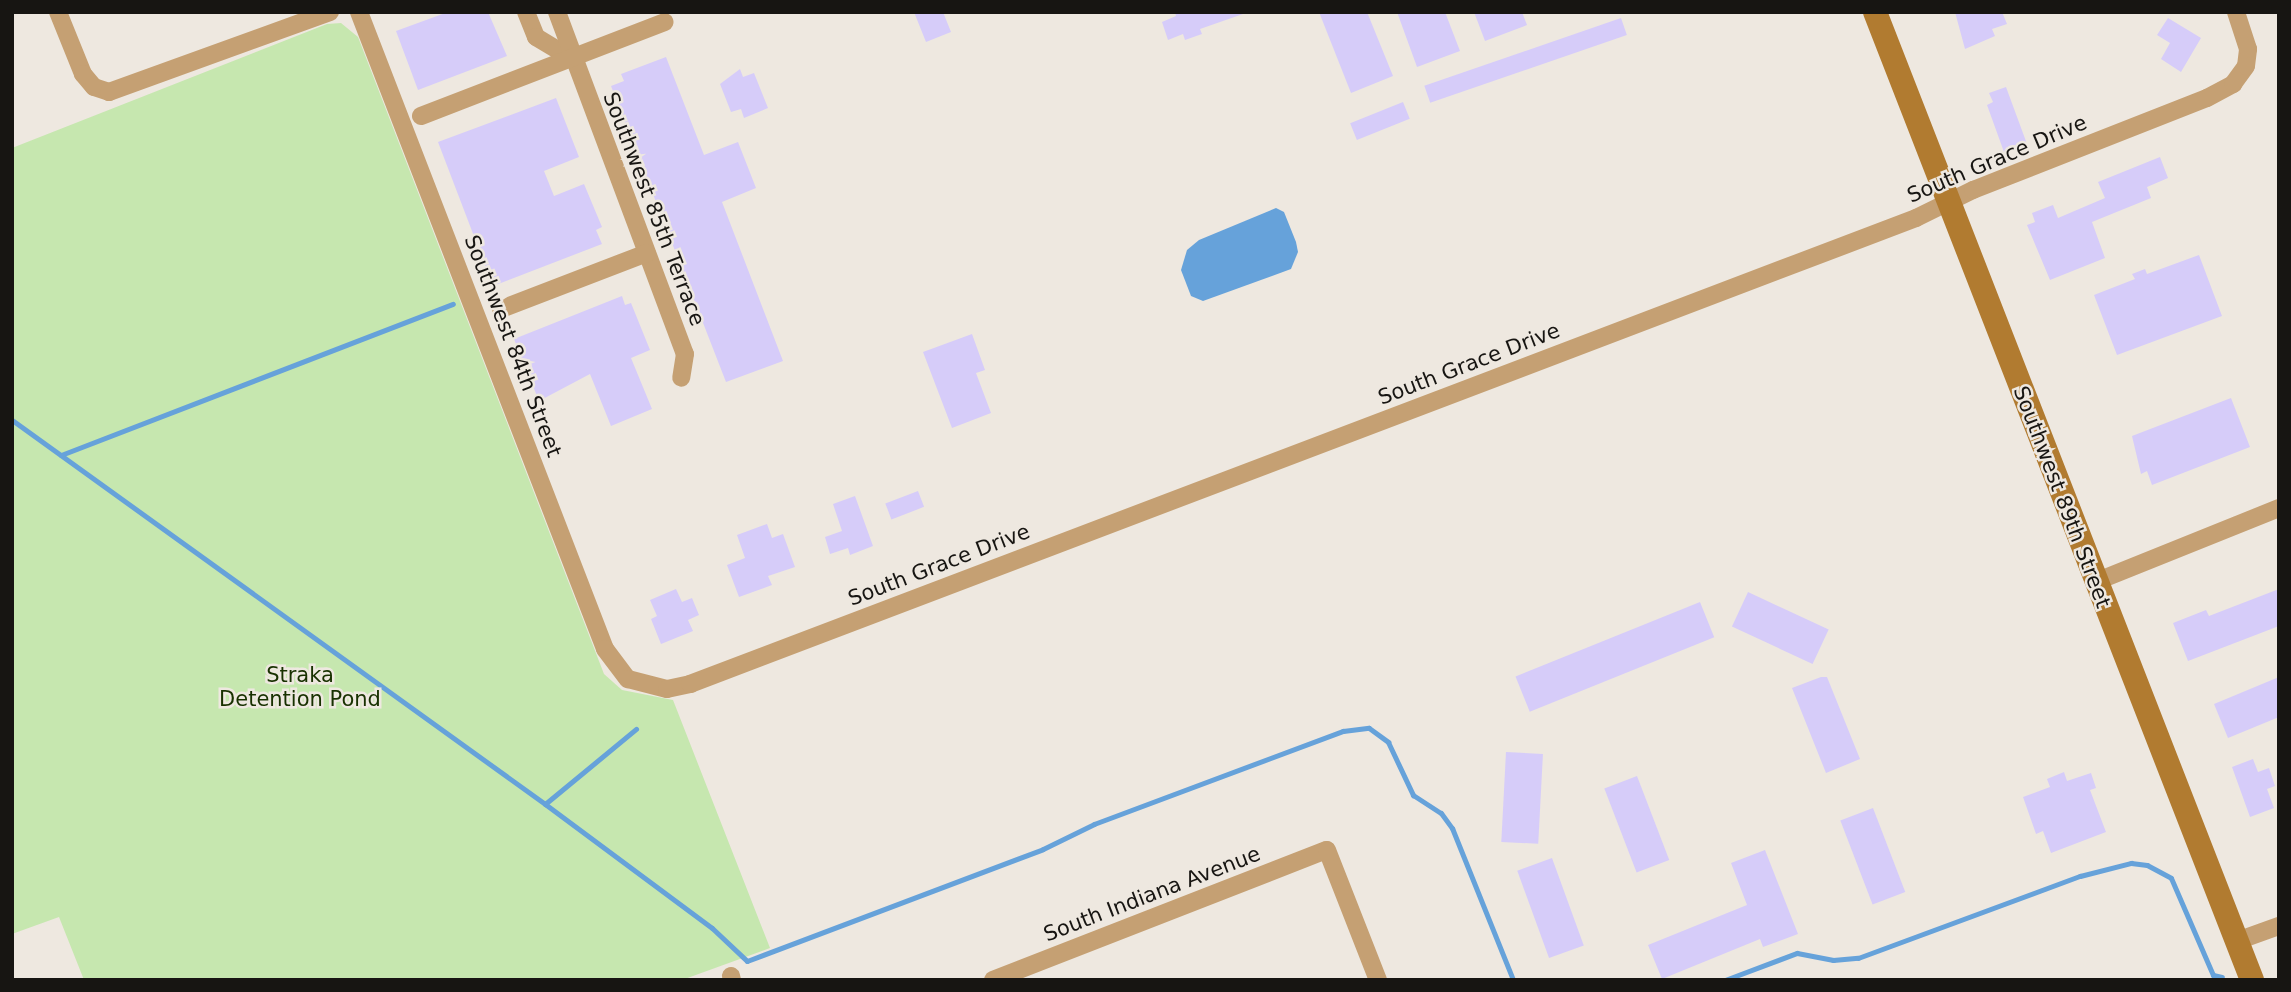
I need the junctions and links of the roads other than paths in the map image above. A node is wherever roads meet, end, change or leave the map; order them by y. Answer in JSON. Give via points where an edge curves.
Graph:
{"nodes":[{"id":1,"x":58,"y":12,"type":"edge"},
{"id":2,"x":330,"y":12,"type":"edge"},
{"id":3,"x":359,"y":12,"type":"edge"},
{"id":4,"x":526,"y":12,"type":"edge"},
{"id":5,"x":557,"y":12,"type":"edge"},
{"id":6,"x":1875,"y":12,"type":"edge"},
{"id":7,"x":2236,"y":12,"type":"edge"},
{"id":8,"x":664,"y":22,"type":"dead end"},
{"id":9,"x":571,"y":58,"type":"junction"},
{"id":10,"x":421,"y":116,"type":"dead end"},
{"id":11,"x":1948,"y":202,"type":"junction"},
{"id":12,"x":647,"y":253,"type":"junction"},
{"id":13,"x":501,"y":309,"type":"dead end"},
{"id":14,"x":681,"y":378,"type":"dead end"},
{"id":15,"x":2279,"y":508,"type":"edge"},
{"id":16,"x":2095,"y":582,"type":"junction"},
{"id":17,"x":640,"y":684,"type":"joint"},
{"id":18,"x":2279,"y":926,"type":"edge"},
{"id":19,"x":2237,"y":941,"type":"junction"},
{"id":20,"x":993,"y":980,"type":"edge"},
{"id":21,"x":1378,"y":980,"type":"edge"},
{"id":22,"x":2252,"y":980,"type":"edge"}],
"edges":[{"from":1,"to":2,"type":"street","via":[[78,65],[101,91],[128,88]]},
{"from":3,"to":17,"type":"street","name":"Southwest 84th Street","via":[[605,649],[619,672]]},
{"from":4,"to":9,"type":"street","via":[[536,37]]},
{"from":5,"to":9,"type":"street","name":"Southwest 85th Terrace"},
{"from":6,"to":11,"type":"main road","name":"Southwest 89th Street"},
{"from":7,"to":11,"type":"street","name":"South Grace Drive","via":[[2248,57],[2244,72],[2233,84]]},
{"from":8,"to":9,"type":"street"},
{"from":9,"to":10,"type":"street"},
{"from":9,"to":12,"type":"street","name":"Southwest 85th Terrace"},
{"from":11,"to":16,"type":"main road","name":"Southwest 89th Street"},
{"from":11,"to":17,"type":"street","name":"South Grace Drive","via":[[690,684],[667,689]]},
{"from":12,"to":13,"type":"street"},
{"from":12,"to":14,"type":"street","name":"Southwest 85th Terrace","via":[[685,354]]},
{"from":15,"to":16,"type":"street"},
{"from":16,"to":19,"type":"main road","name":"Southwest 89th Street"},
{"from":18,"to":19,"type":"street"},
{"from":19,"to":22,"type":"main road","name":"Southwest 89th Street"},
{"from":20,"to":21,"type":"street","name":"South Indiana Avenue","via":[[1327,850]]}]}
